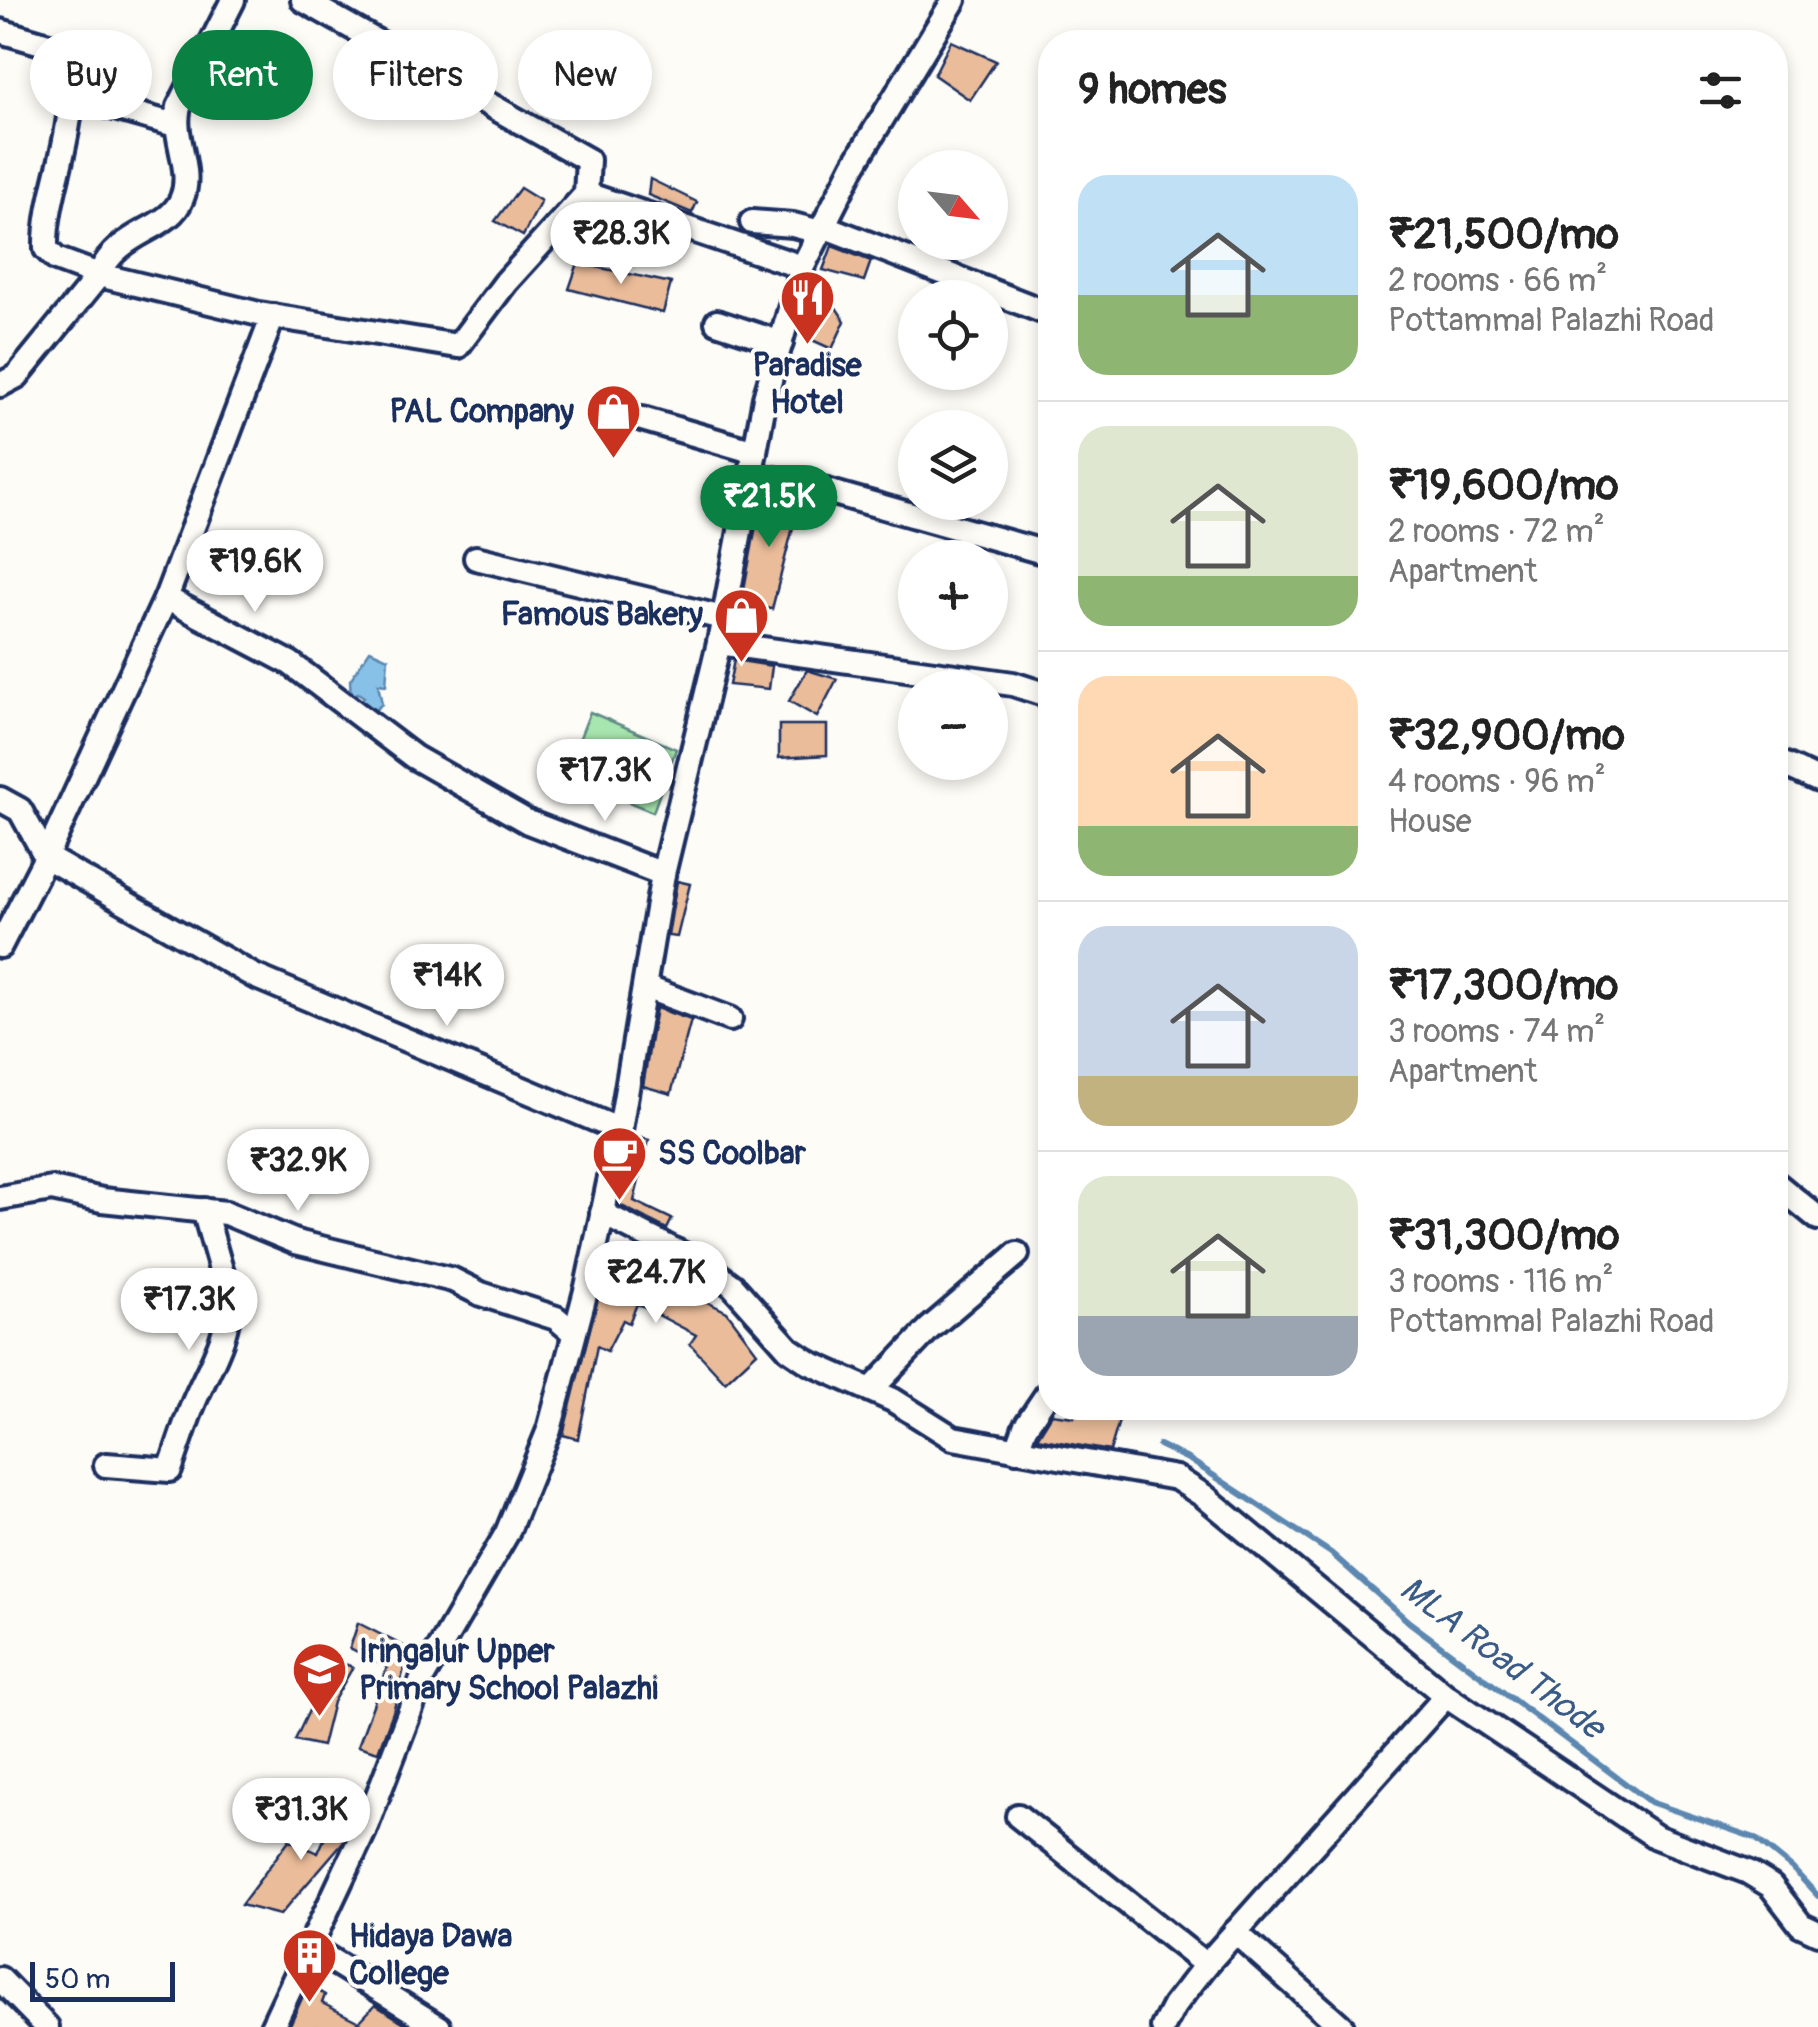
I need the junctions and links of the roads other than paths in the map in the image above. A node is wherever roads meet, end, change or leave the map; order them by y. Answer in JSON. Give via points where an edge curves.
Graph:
{"nodes":[{"id":1,"x":234,"y":0,"type":"edge"},
{"id":2,"x":303,"y":0,"type":"edge"},
{"id":3,"x":954,"y":0,"type":"edge"},
{"id":4,"x":0,"y":31,"type":"edge"},
{"id":5,"x":30,"y":40,"type":"edge"},
{"id":6,"x":152,"y":118,"type":"edge"},
{"id":7,"x":66,"y":120,"type":"edge"},
{"id":8,"x":174,"y":124,"type":"junction"},
{"id":9,"x":586,"y":194,"type":"junction"},
{"id":10,"x":752,"y":222,"type":"dead end"},
{"id":11,"x":822,"y":229,"type":"junction"},
{"id":12,"x":802,"y":267,"type":"junction"},
{"id":13,"x":99,"y":275,"type":"junction"},
{"id":14,"x":1038,"y":310,"type":"edge"},
{"id":15,"x":273,"y":316,"type":"junction"},
{"id":16,"x":716,"y":322,"type":"dead end"},
{"id":17,"x":781,"y":343,"type":"junction"},
{"id":18,"x":0,"y":386,"type":"edge"},
{"id":19,"x":642,"y":420,"type":"dead end"},
{"id":20,"x":752,"y":463,"type":"junction"},
{"id":21,"x":1038,"y":551,"type":"edge"},
{"id":22,"x":476,"y":558,"type":"dead end"},
{"id":23,"x":166,"y":598,"type":"junction"},
{"id":24,"x":723,"y":618,"type":"junction"},
{"id":25,"x":719,"y":643,"type":"junction"},
{"id":26,"x":1038,"y":692,"type":"edge"},
{"id":27,"x":1788,"y":766,"type":"edge"},
{"id":28,"x":1818,"y":780,"type":"edge"},
{"id":29,"x":0,"y":800,"type":"edge"},
{"id":30,"x":46,"y":857,"type":"junction"},
{"id":31,"x":664,"y":874,"type":"junction"},
{"id":32,"x":0,"y":946,"type":"edge"},
{"id":33,"x":645,"y":987,"type":"junction"},
{"id":34,"x":730,"y":1019,"type":"dead end"},
{"id":35,"x":620,"y":1130,"type":"junction"},
{"id":36,"x":1788,"y":1194,"type":"edge"},
{"id":37,"x":0,"y":1198,"type":"edge"},
{"id":38,"x":204,"y":1210,"type":"junction"},
{"id":39,"x":602,"y":1213,"type":"junction"},
{"id":40,"x":1818,"y":1218,"type":"edge"},
{"id":41,"x":1017,"y":1254,"type":"dead end"},
{"id":42,"x":574,"y":1333,"type":"junction"},
{"id":43,"x":872,"y":1390,"type":"junction"},
{"id":44,"x":1038,"y":1408,"type":"edge"},
{"id":45,"x":1017,"y":1450,"type":"junction"},
{"id":46,"x":106,"y":1465,"type":"dead end"},
{"id":47,"x":1446,"y":1696,"type":"junction"},
{"id":48,"x":1018,"y":1816,"type":"dead end"},
{"id":49,"x":1234,"y":1932,"type":"junction"},
{"id":50,"x":1818,"y":1932,"type":"edge"},
{"id":51,"x":310,"y":1947,"type":"junction"},
{"id":52,"x":1206,"y":1965,"type":"junction"},
{"id":53,"x":0,"y":1979,"type":"edge"},
{"id":54,"x":47,"y":2027,"type":"edge"},
{"id":55,"x":272,"y":2027,"type":"edge"},
{"id":56,"x":440,"y":2027,"type":"edge"},
{"id":57,"x":1164,"y":2027,"type":"edge"},
{"id":58,"x":1342,"y":2027,"type":"edge"}],
"edges":[{"from":1,"to":8,"type":"street"},
{"from":2,"to":9,"type":"street","via":[[588,160]]},
{"from":3,"to":11,"type":"street"},
{"from":4,"to":5,"type":"street"},
{"from":6,"to":8,"type":"street"},
{"from":7,"to":13,"type":"street","via":[[47,208],[46,249]]},
{"from":8,"to":13,"type":"street","via":[[184,160],[183,196],[171,215],[120,243]]},
{"from":9,"to":12,"type":"street"},
{"from":9,"to":15,"type":"street","via":[[458,346]]},
{"from":10,"to":11,"type":"street"},
{"from":11,"to":12,"type":"street"},
{"from":11,"to":14,"type":"street"},
{"from":12,"to":17,"type":"street"},
{"from":13,"to":15,"type":"street"},
{"from":13,"to":18,"type":"street","via":[[17,376]]},
{"from":15,"to":23,"type":"street"},
{"from":16,"to":17,"type":"street"},
{"from":17,"to":20,"type":"street"},
{"from":19,"to":20,"type":"street"},
{"from":20,"to":21,"type":"street","via":[[802,484]]},
{"from":20,"to":24,"type":"street"},
{"from":22,"to":24,"type":"street"},
{"from":23,"to":30,"type":"street"},
{"from":23,"to":31,"type":"street","via":[[290,663],[414,757],[528,822]]},
{"from":24,"to":25,"type":"street"},
{"from":25,"to":26,"type":"street"},
{"from":25,"to":31,"type":"street"},
{"from":27,"to":28,"type":"street"},
{"from":29,"to":30,"type":"street","via":[[20,810]]},
{"from":30,"to":32,"type":"street"},
{"from":30,"to":35,"type":"street","via":[[254,976]]},
{"from":31,"to":33,"type":"street"},
{"from":33,"to":34,"type":"street"},
{"from":33,"to":35,"type":"street"},
{"from":35,"to":39,"type":"street"},
{"from":36,"to":40,"type":"street"},
{"from":37,"to":38,"type":"street","via":[[52,1188]]},
{"from":38,"to":42,"type":"street","via":[[226,1212],[296,1242],[453,1280],[556,1318]]},
{"from":38,"to":46,"type":"street","via":[[229,1314],[210,1374],[170,1470]]},
{"from":39,"to":42,"type":"street"},
{"from":39,"to":43,"type":"street","via":[[708,1268],[789,1349]]},
{"from":41,"to":43,"type":"street","via":[[929,1329]]},
{"from":42,"to":51,"type":"street","via":[[549,1430],[508,1533],[423,1676]]},
{"from":43,"to":45,"type":"street","via":[[952,1438]]},
{"from":44,"to":45,"type":"street"},
{"from":45,"to":47,"type":"street","via":[[1176,1478]]},
{"from":47,"to":49,"type":"street"},
{"from":47,"to":50,"type":"street","via":[[1656,1837],[1771,1886],[1801,1925]]},
{"from":48,"to":52,"type":"street"},
{"from":49,"to":52,"type":"street"},
{"from":49,"to":58,"type":"street"},
{"from":51,"to":55,"type":"street"},
{"from":51,"to":56,"type":"street"},
{"from":52,"to":57,"type":"street"},
{"from":53,"to":54,"type":"street"}]}
